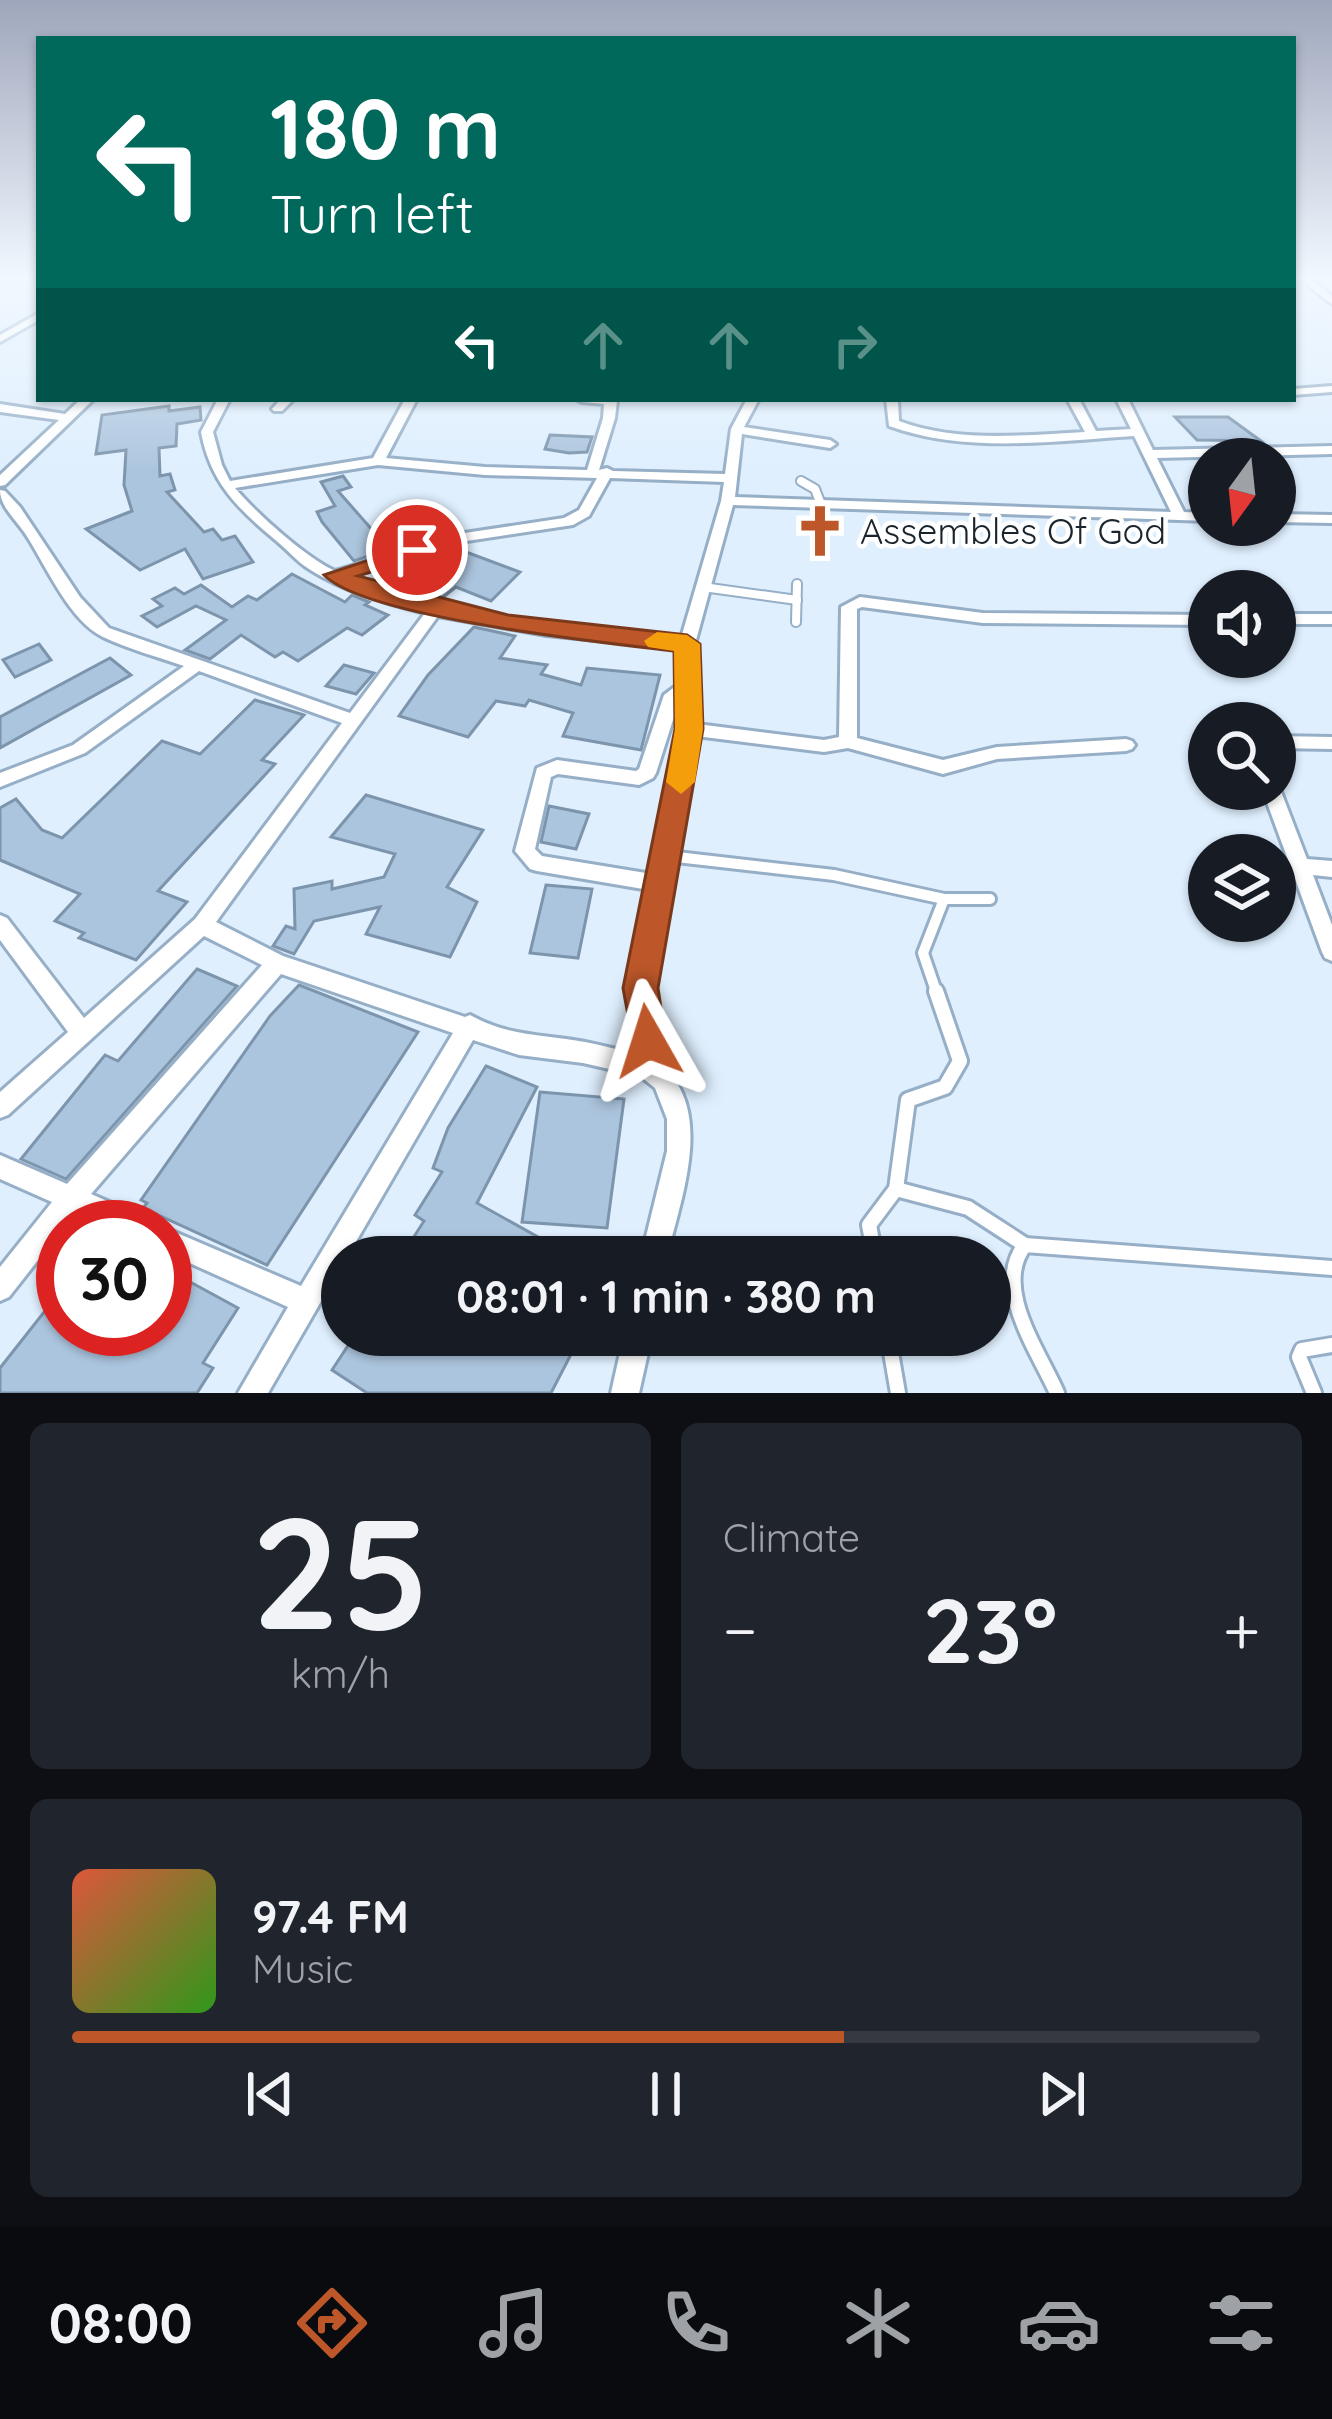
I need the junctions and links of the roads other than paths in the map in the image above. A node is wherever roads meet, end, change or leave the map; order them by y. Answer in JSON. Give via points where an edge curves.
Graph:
{"nodes":[{"id":1,"x":1332,"y":389,"type":"edge"},
{"id":2,"x":1296,"y":392,"type":"edge"},
{"id":3,"x":84,"y":402,"type":"edge"},
{"id":4,"x":223,"y":402,"type":"edge"},
{"id":5,"x":409,"y":402,"type":"edge"},
{"id":6,"x":610,"y":402,"type":"edge"},
{"id":7,"x":751,"y":402,"type":"edge"},
{"id":8,"x":892,"y":402,"type":"edge"},
{"id":9,"x":1075,"y":402,"type":"edge"},
{"id":10,"x":1124,"y":402,"type":"edge"},
{"id":11,"x":0,"y":408,"type":"edge"},
{"id":12,"x":63,"y":417,"type":"junction"},
{"id":13,"x":737,"y":429,"type":"junction"},
{"id":14,"x":1139,"y":432,"type":"junction"},
{"id":15,"x":1092,"y":434,"type":"junction"},
{"id":16,"x":830,"y":444,"type":"dead end"},
{"id":17,"x":1332,"y":450,"type":"edge"},
{"id":18,"x":1152,"y":454,"type":"junction"},
{"id":19,"x":378,"y":461,"type":"junction"},
{"id":20,"x":600,"y":471,"type":"junction"},
{"id":21,"x":728,"y":478,"type":"junction"},
{"id":22,"x":801,"y":481,"type":"dead end"},
{"id":23,"x":0,"y":482,"type":"edge"},
{"id":24,"x":226,"y":486,"type":"junction"},
{"id":25,"x":0,"y":494,"type":"edge"},
{"id":26,"x":728,"y":501,"type":"junction"},
{"id":27,"x":822,"y":507,"type":"junction"},
{"id":28,"x":1180,"y":517,"type":"junction"},
{"id":29,"x":1188,"y":517,"type":"edge"},
{"id":30,"x":1296,"y":518,"type":"edge"},
{"id":31,"x":1332,"y":519,"type":"edge"},
{"id":32,"x":336,"y":575,"type":"junction"},
{"id":33,"x":797,"y":584,"type":"dead end"},
{"id":34,"x":703,"y":587,"type":"junction"},
{"id":35,"x":797,"y":600,"type":"junction"},
{"id":36,"x":437,"y":608,"type":"junction"},
{"id":37,"x":1296,"y":619,"type":"edge"},
{"id":38,"x":1332,"y":619,"type":"edge"},
{"id":39,"x":1188,"y":620,"type":"edge"},
{"id":40,"x":796,"y":622,"type":"dead end"},
{"id":41,"x":687,"y":644,"type":"junction"},
{"id":42,"x":194,"y":667,"type":"junction"},
{"id":43,"x":684,"y":687,"type":"junction"},
{"id":44,"x":350,"y":718,"type":"junction"},
{"id":45,"x":689,"y":729,"type":"junction"},
{"id":46,"x":848,"y":742,"type":"junction"},
{"id":47,"x":1296,"y":742,"type":"edge"},
{"id":48,"x":1332,"y":743,"type":"edge"},
{"id":49,"x":1126,"y":745,"type":"dead end"},
{"id":50,"x":0,"y":780,"type":"edge"},
{"id":51,"x":1279,"y":810,"type":"edge"},
{"id":52,"x":668,"y":856,"type":"junction"},
{"id":53,"x":1301,"y":866,"type":"junction"},
{"id":54,"x":1332,"y":869,"type":"edge"},
{"id":55,"x":662,"y":884,"type":"junction"},
{"id":56,"x":944,"y":899,"type":"junction"},
{"id":57,"x":990,"y":899,"type":"dead end"},
{"id":58,"x":0,"y":924,"type":"edge"},
{"id":59,"x":202,"y":926,"type":"junction"},
{"id":60,"x":1332,"y":952,"type":"edge"},
{"id":61,"x":277,"y":963,"type":"junction"},
{"id":62,"x":470,"y":1024,"type":"junction"},
{"id":63,"x":82,"y":1033,"type":"junction"},
{"id":64,"x":646,"y":1067,"type":"junction"},
{"id":65,"x":0,"y":1106,"type":"edge"},
{"id":66,"x":0,"y":1167,"type":"edge"},
{"id":67,"x":896,"y":1189,"type":"junction"},
{"id":68,"x":71,"y":1198,"type":"junction"},
{"id":69,"x":76,"y":1200,"type":"edge"},
{"id":70,"x":660,"y":1236,"type":"edge"},
{"id":71,"x":871,"y":1236,"type":"edge"},
{"id":72,"x":1025,"y":1245,"type":"junction"},
{"id":73,"x":192,"y":1251,"type":"edge"},
{"id":74,"x":1332,"y":1268,"type":"edge"},
{"id":75,"x":0,"y":1288,"type":"edge"},
{"id":76,"x":308,"y":1302,"type":"junction"},
{"id":77,"x":1332,"y":1345,"type":"edge"},
{"id":78,"x":633,"y":1356,"type":"edge"},
{"id":79,"x":892,"y":1356,"type":"edge"},
{"id":80,"x":252,"y":1393,"type":"edge"},
{"id":81,"x":625,"y":1393,"type":"edge"},
{"id":82,"x":898,"y":1393,"type":"edge"},
{"id":83,"x":1057,"y":1393,"type":"edge"},
{"id":84,"x":1314,"y":1393,"type":"edge"}],
"edges":[{"from":1,"to":2,"type":"street"},
{"from":3,"to":12,"type":"street"},
{"from":4,"to":24,"type":"street","via":[[208,432]]},
{"from":5,"to":19,"type":"street"},
{"from":6,"to":20,"type":"street"},
{"from":7,"to":13,"type":"street"},
{"from":8,"to":15,"type":"street","via":[[893,423],[914,432]]},
{"from":9,"to":15,"type":"street"},
{"from":10,"to":14,"type":"street"},
{"from":11,"to":12,"type":"street"},
{"from":12,"to":23,"type":"street"},
{"from":13,"to":16,"type":"street"},
{"from":13,"to":21,"type":"street"},
{"from":14,"to":15,"type":"street"},
{"from":14,"to":18,"type":"street"},
{"from":17,"to":18,"type":"street"},
{"from":18,"to":28,"type":"street"},
{"from":19,"to":20,"type":"street"},
{"from":19,"to":24,"type":"street"},
{"from":20,"to":21,"type":"street"},
{"from":20,"to":32,"type":"street","via":[[584,513],[568,522],[458,538]]},
{"from":21,"to":26,"type":"street"},
{"from":22,"to":27,"type":"lane"},
{"from":24,"to":32,"type":"street","via":[[237,505]]},
{"from":25,"to":42,"type":"street","via":[[35,529],[80,614],[104,632]]},
{"from":26,"to":27,"type":"street"},
{"from":26,"to":34,"type":"street"},
{"from":27,"to":28,"type":"street"},
{"from":28,"to":29,"type":"street"},
{"from":30,"to":31,"type":"street"},
{"from":32,"to":36,"type":"street"},
{"from":33,"to":35,"type":"lane"},
{"from":34,"to":35,"type":"lane"},
{"from":34,"to":41,"type":"street"},
{"from":35,"to":40,"type":"lane"},
{"from":36,"to":41,"type":"street"},
{"from":36,"to":44,"type":"street"},
{"from":37,"to":38,"type":"street"},
{"from":39,"to":46,"type":"street","via":[[983,618],[860,602],[849,607]]},
{"from":41,"to":43,"type":"street"},
{"from":42,"to":44,"type":"street"},
{"from":42,"to":50,"type":"street","via":[[79,749]]},
{"from":43,"to":45,"type":"street"},
{"from":43,"to":55,"type":"street","via":[[672,695],[639,778],[556,767],[543,773],[525,850],[537,863]]},
{"from":44,"to":59,"type":"street"},
{"from":45,"to":46,"type":"street"},
{"from":45,"to":52,"type":"street"},
{"from":46,"to":49,"type":"street","via":[[958,767],[997,753]]},
{"from":47,"to":48,"type":"street"},
{"from":51,"to":53,"type":"street"},
{"from":52,"to":55,"type":"street"},
{"from":52,"to":56,"type":"lane","via":[[834,875]]},
{"from":53,"to":54,"type":"street"},
{"from":53,"to":60,"type":"street"},
{"from":55,"to":64,"type":"street","via":[[640,988]]},
{"from":56,"to":57,"type":"lane"},
{"from":56,"to":67,"type":"lane","via":[[923,953],[960,1061],[945,1087],[908,1100]]},
{"from":58,"to":63,"type":"street"},
{"from":59,"to":61,"type":"street"},
{"from":59,"to":63,"type":"street"},
{"from":61,"to":62,"type":"street"},
{"from":61,"to":68,"type":"street"},
{"from":62,"to":64,"type":"street","via":[[519,1045]]},
{"from":62,"to":76,"type":"street"},
{"from":63,"to":65,"type":"street"},
{"from":64,"to":70,"type":"street","via":[[663,1080],[680,1118]]},
{"from":66,"to":68,"type":"street"},
{"from":67,"to":71,"type":"lane","via":[[869,1225]]},
{"from":67,"to":72,"type":"lane","via":[[968,1208]]},
{"from":68,"to":69,"type":"street"},
{"from":68,"to":75,"type":"street"},
{"from":72,"to":74,"type":"lane"},
{"from":72,"to":83,"type":"lane","via":[[1011,1263],[1012,1290]]},
{"from":73,"to":76,"type":"street"},
{"from":76,"to":80,"type":"street"},
{"from":77,"to":84,"type":"lane","via":[[1302,1350],[1301,1369]]},
{"from":78,"to":81,"type":"street"},
{"from":79,"to":82,"type":"lane"}]}
